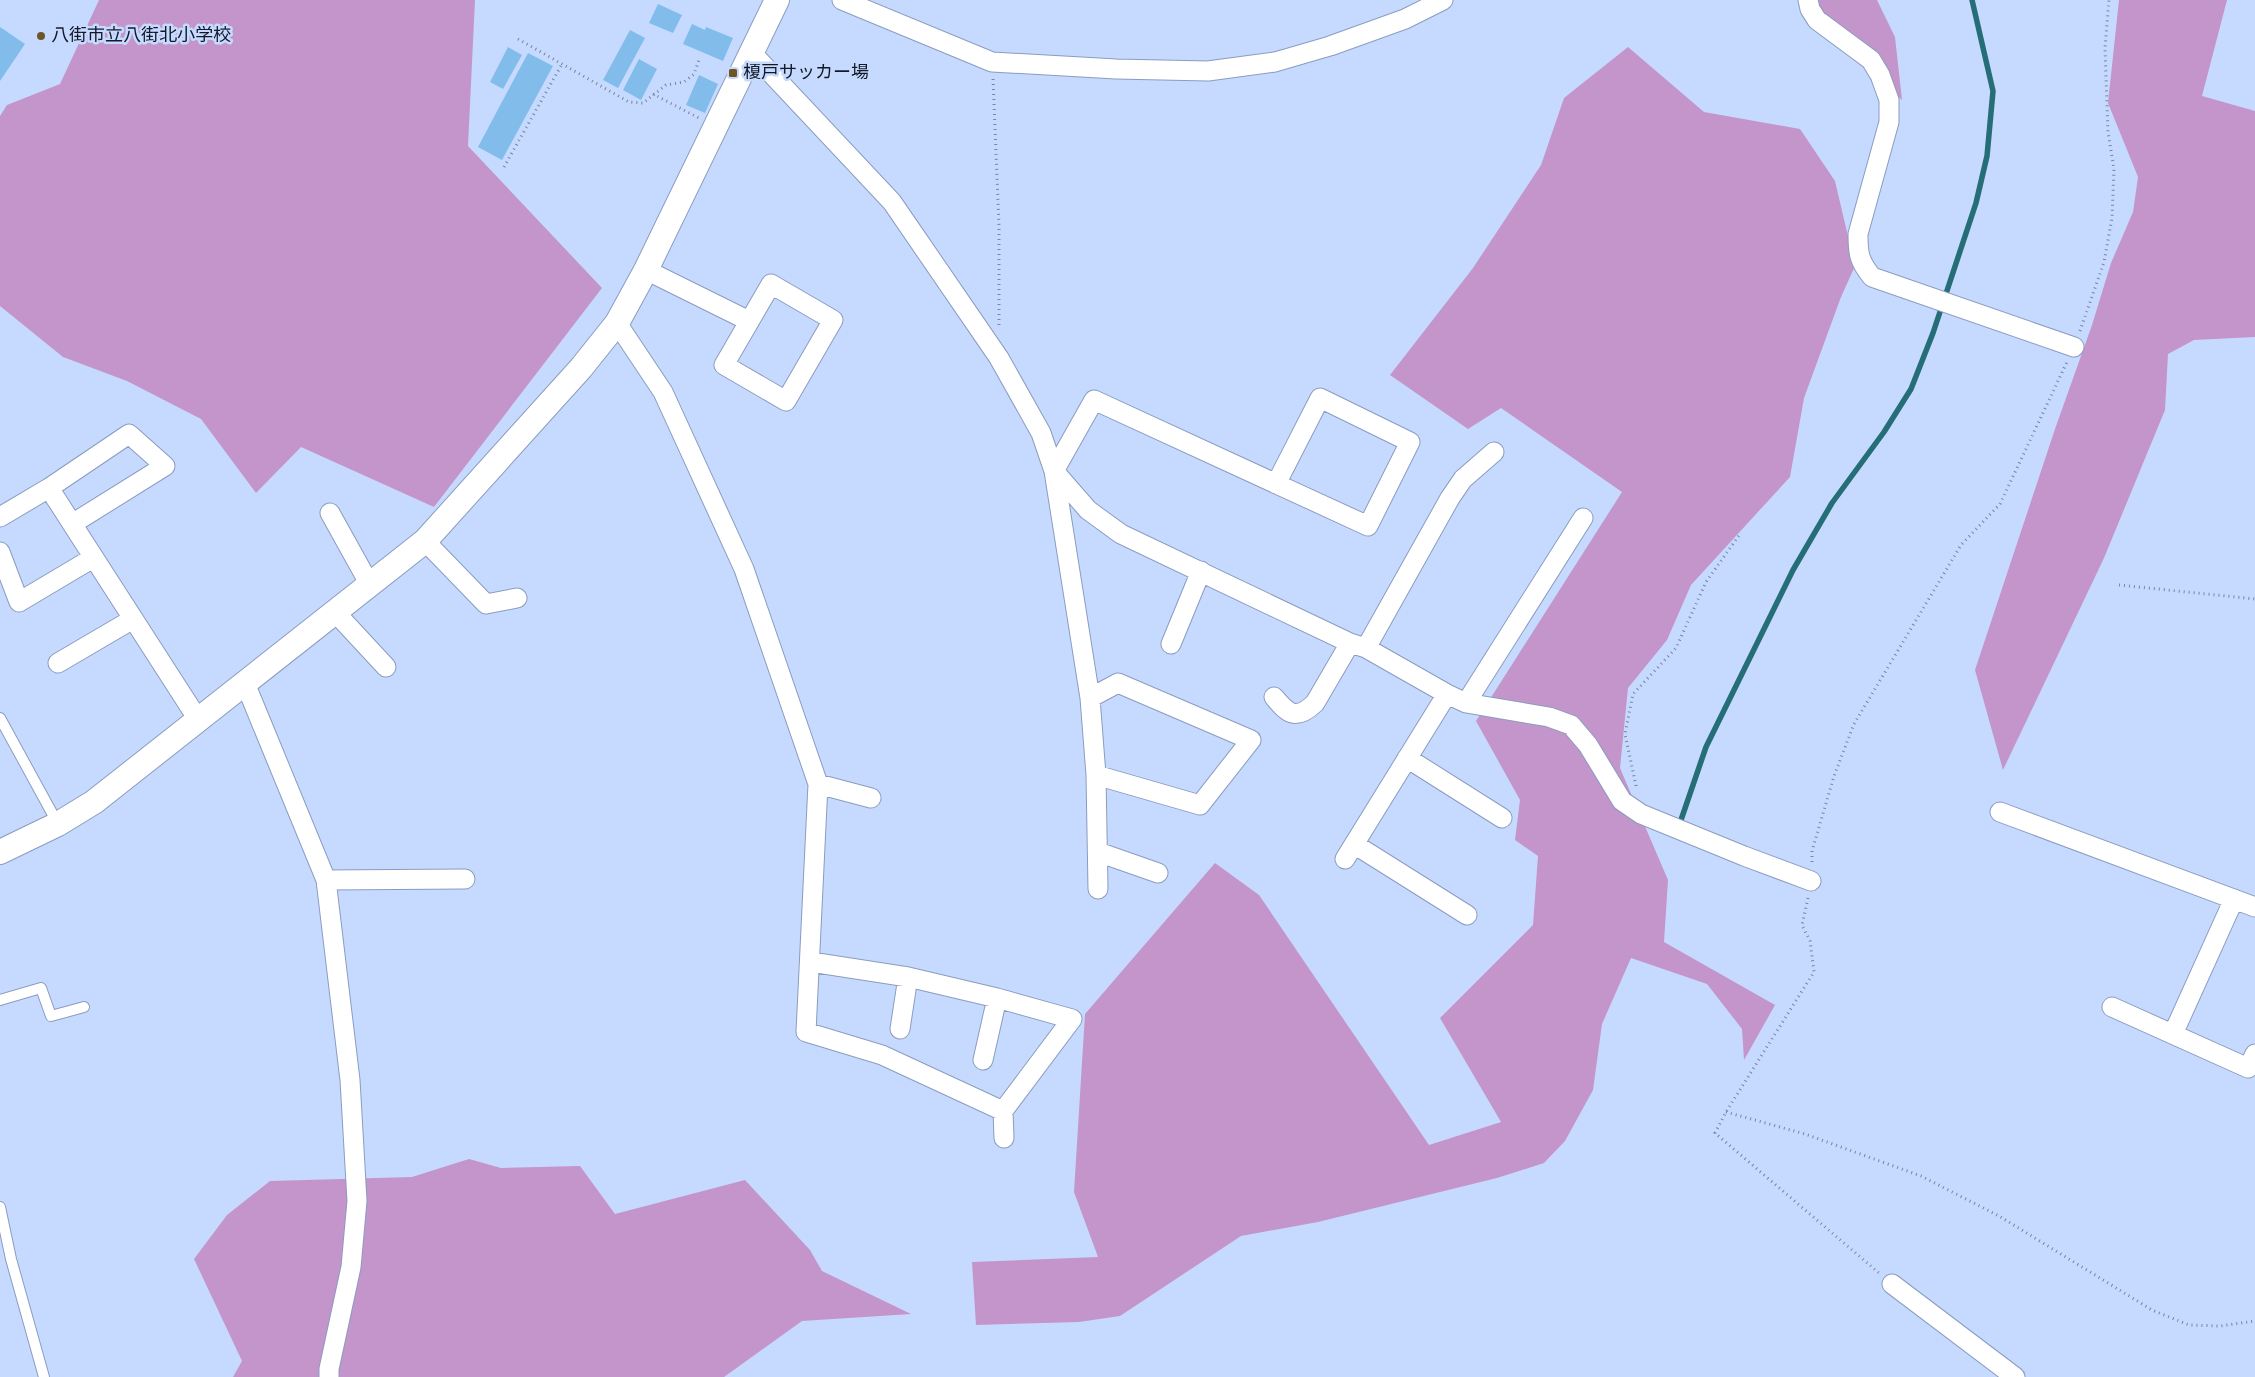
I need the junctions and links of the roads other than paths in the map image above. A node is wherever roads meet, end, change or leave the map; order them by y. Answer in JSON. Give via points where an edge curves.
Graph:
{"nodes":[{"id":1,"x":777,"y":0,"type":"edge"},
{"id":2,"x":842,"y":0,"type":"edge"},
{"id":3,"x":1443,"y":0,"type":"edge"},
{"id":4,"x":1808,"y":0,"type":"edge"},
{"id":5,"x":752,"y":53,"type":"junction"},
{"id":6,"x":646,"y":270,"type":"junction"},
{"id":7,"x":749,"y":321,"type":"junction"},
{"id":8,"x":617,"y":323,"type":"junction"},
{"id":9,"x":2074,"y":347,"type":"road end"},
{"id":10,"x":1494,"y":452,"type":"dead end"},
{"id":11,"x":1054,"y":471,"type":"junction"},
{"id":12,"x":1276,"y":484,"type":"junction"},
{"id":13,"x":49,"y":488,"type":"junction"},
{"id":14,"x":330,"y":513,"type":"dead end"},
{"id":15,"x":0,"y":517,"type":"edge"},
{"id":16,"x":1584,"y":518,"type":"dead end"},
{"id":17,"x":72,"y":524,"type":"junction"},
{"id":18,"x":425,"y":540,"type":"junction"},
{"id":19,"x":0,"y":552,"type":"edge"},
{"id":20,"x":93,"y":558,"type":"junction"},
{"id":21,"x":1200,"y":571,"type":"junction"},
{"id":22,"x":370,"y":585,"type":"junction"},
{"id":23,"x":517,"y":598,"type":"dead end"},
{"id":24,"x":335,"y":612,"type":"junction"},
{"id":25,"x":133,"y":619,"type":"junction"},
{"id":26,"x":1171,"y":644,"type":"dead end"},
{"id":27,"x":1358,"y":645,"type":"junction"},
{"id":28,"x":58,"y":663,"type":"dead end"},
{"id":29,"x":386,"y":667,"type":"dead end"},
{"id":30,"x":245,"y":683,"type":"junction"},
{"id":31,"x":1447,"y":694,"type":"junction"},
{"id":32,"x":1274,"y":696,"type":"dead end"},
{"id":33,"x":1090,"y":698,"type":"junction"},
{"id":34,"x":1466,"y":703,"type":"junction"},
{"id":35,"x":0,"y":718,"type":"edge"},
{"id":36,"x":199,"y":721,"type":"junction"},
{"id":37,"x":1407,"y":758,"type":"junction"},
{"id":38,"x":1096,"y":775,"type":"junction"},
{"id":39,"x":818,"y":784,"type":"junction"},
{"id":40,"x":871,"y":798,"type":"dead end"},
{"id":41,"x":2000,"y":812,"type":"dead end"},
{"id":42,"x":1502,"y":818,"type":"dead end"},
{"id":43,"x":58,"y":824,"type":"junction"},
{"id":44,"x":0,"y":852,"type":"edge"},
{"id":45,"x":1098,"y":852,"type":"junction"},
{"id":46,"x":1158,"y":873,"type":"dead end"},
{"id":47,"x":465,"y":879,"type":"dead end"},
{"id":48,"x":326,"y":880,"type":"junction"},
{"id":49,"x":1811,"y":880,"type":"road end"},
{"id":50,"x":1098,"y":890,"type":"dead end"},
{"id":51,"x":2234,"y":900,"type":"junction"},
{"id":52,"x":2255,"y":907,"type":"edge"},
{"id":53,"x":1467,"y":915,"type":"dead end"},
{"id":54,"x":811,"y":962,"type":"junction"},
{"id":55,"x":908,"y":977,"type":"junction"},
{"id":56,"x":997,"y":998,"type":"junction"},
{"id":57,"x":0,"y":1000,"type":"edge"},
{"id":58,"x":2112,"y":1006,"type":"dead end"},
{"id":59,"x":84,"y":1007,"type":"dead end"},
{"id":60,"x":900,"y":1029,"type":"dead end"},
{"id":61,"x":2173,"y":1034,"type":"junction"},
{"id":62,"x":2255,"y":1054,"type":"edge"},
{"id":63,"x":982,"y":1060,"type":"dead end"},
{"id":64,"x":1003,"y":1111,"type":"junction"},
{"id":65,"x":1004,"y":1138,"type":"dead end"},
{"id":66,"x":0,"y":1207,"type":"edge"},
{"id":67,"x":1892,"y":1284,"type":"road end"},
{"id":68,"x":44,"y":1377,"type":"edge"},
{"id":69,"x":329,"y":1377,"type":"edge"},
{"id":70,"x":2015,"y":1377,"type":"edge"}],
"edges":[{"from":1,"to":5,"type":"street"},
{"from":2,"to":3,"type":"street","via":[[992,62],[1116,70],[1208,71],[1266,63],[1330,46],[1405,19]]},
{"from":4,"to":9,"type":"street","via":[[1817,20],[1871,60],[1889,100],[1889,122],[1858,234],[1862,264],[1872,277]]},
{"from":5,"to":6,"type":"street"},
{"from":5,"to":11,"type":"street","via":[[892,202],[999,358],[1041,433]]},
{"from":6,"to":7,"type":"street"},
{"from":6,"to":8,"type":"street"},
{"from":7,"to":7,"type":"street","via":[[771,284],[833,320],[786,401],[724,364]]},
{"from":8,"to":18,"type":"street","via":[[581,368]]},
{"from":8,"to":39,"type":"street","via":[[663,392],[744,569]]},
{"from":10,"to":27,"type":"street","via":[[1463,479]]},
{"from":11,"to":12,"type":"street","via":[[1094,400]]},
{"from":11,"to":21,"type":"street","via":[[1088,510],[1121,534]]},
{"from":11,"to":33,"type":"street"},
{"from":12,"to":12,"type":"street","via":[[1368,526],[1410,442],[1320,398]]},
{"from":13,"to":15,"type":"street"},
{"from":13,"to":17,"type":"street"},
{"from":13,"to":17,"type":"street","via":[[129,434],[165,466]]},
{"from":14,"to":22,"type":"street"},
{"from":16,"to":34,"type":"street"},
{"from":17,"to":20,"type":"street"},
{"from":18,"to":22,"type":"street"},
{"from":18,"to":23,"type":"street","via":[[486,604]]},
{"from":19,"to":20,"type":"street","via":[[19,602]]},
{"from":20,"to":25,"type":"street"},
{"from":21,"to":26,"type":"street"},
{"from":21,"to":27,"type":"street"},
{"from":22,"to":24,"type":"street"},
{"from":24,"to":29,"type":"street"},
{"from":24,"to":30,"type":"street"},
{"from":25,"to":28,"type":"street"},
{"from":25,"to":36,"type":"street"},
{"from":27,"to":31,"type":"street"},
{"from":27,"to":32,"type":"street","via":[[1307,710],[1297,714],[1287,712]]},
{"from":30,"to":36,"type":"street"},
{"from":30,"to":48,"type":"street"},
{"from":31,"to":34,"type":"street"},
{"from":31,"to":37,"type":"street"},
{"from":33,"to":38,"type":"street"},
{"from":33,"to":38,"type":"street","via":[[1118,683],[1251,740],[1200,804]]},
{"from":34,"to":49,"type":"street","via":[[1549,717],[1571,725],[1588,744],[1622,801],[1642,814]]},
{"from":35,"to":43,"type":"lane"},
{"from":36,"to":43,"type":"street","via":[[94,802]]},
{"from":37,"to":42,"type":"street"},
{"from":37,"to":53,"type":"street","via":[[1349,852]]},
{"from":38,"to":45,"type":"street"},
{"from":39,"to":40,"type":"street"},
{"from":39,"to":54,"type":"street"},
{"from":41,"to":51,"type":"street"},
{"from":43,"to":44,"type":"street"},
{"from":45,"to":46,"type":"street"},
{"from":45,"to":50,"type":"street"},
{"from":47,"to":48,"type":"street"},
{"from":48,"to":69,"type":"street","via":[[350,1080],[357,1201],[351,1267]]},
{"from":51,"to":52,"type":"street"},
{"from":51,"to":61,"type":"street"},
{"from":54,"to":55,"type":"street"},
{"from":54,"to":64,"type":"street","via":[[806,1032],[882,1055]]},
{"from":55,"to":56,"type":"street"},
{"from":55,"to":60,"type":"street"},
{"from":56,"to":63,"type":"street"},
{"from":56,"to":64,"type":"street","via":[[1072,1019]]},
{"from":57,"to":59,"type":"lane","via":[[41,988],[51,1016]]},
{"from":58,"to":61,"type":"street"},
{"from":61,"to":62,"type":"street","via":[[2248,1068]]},
{"from":64,"to":65,"type":"street"},
{"from":66,"to":68,"type":"lane"},
{"from":67,"to":70,"type":"street"}]}
